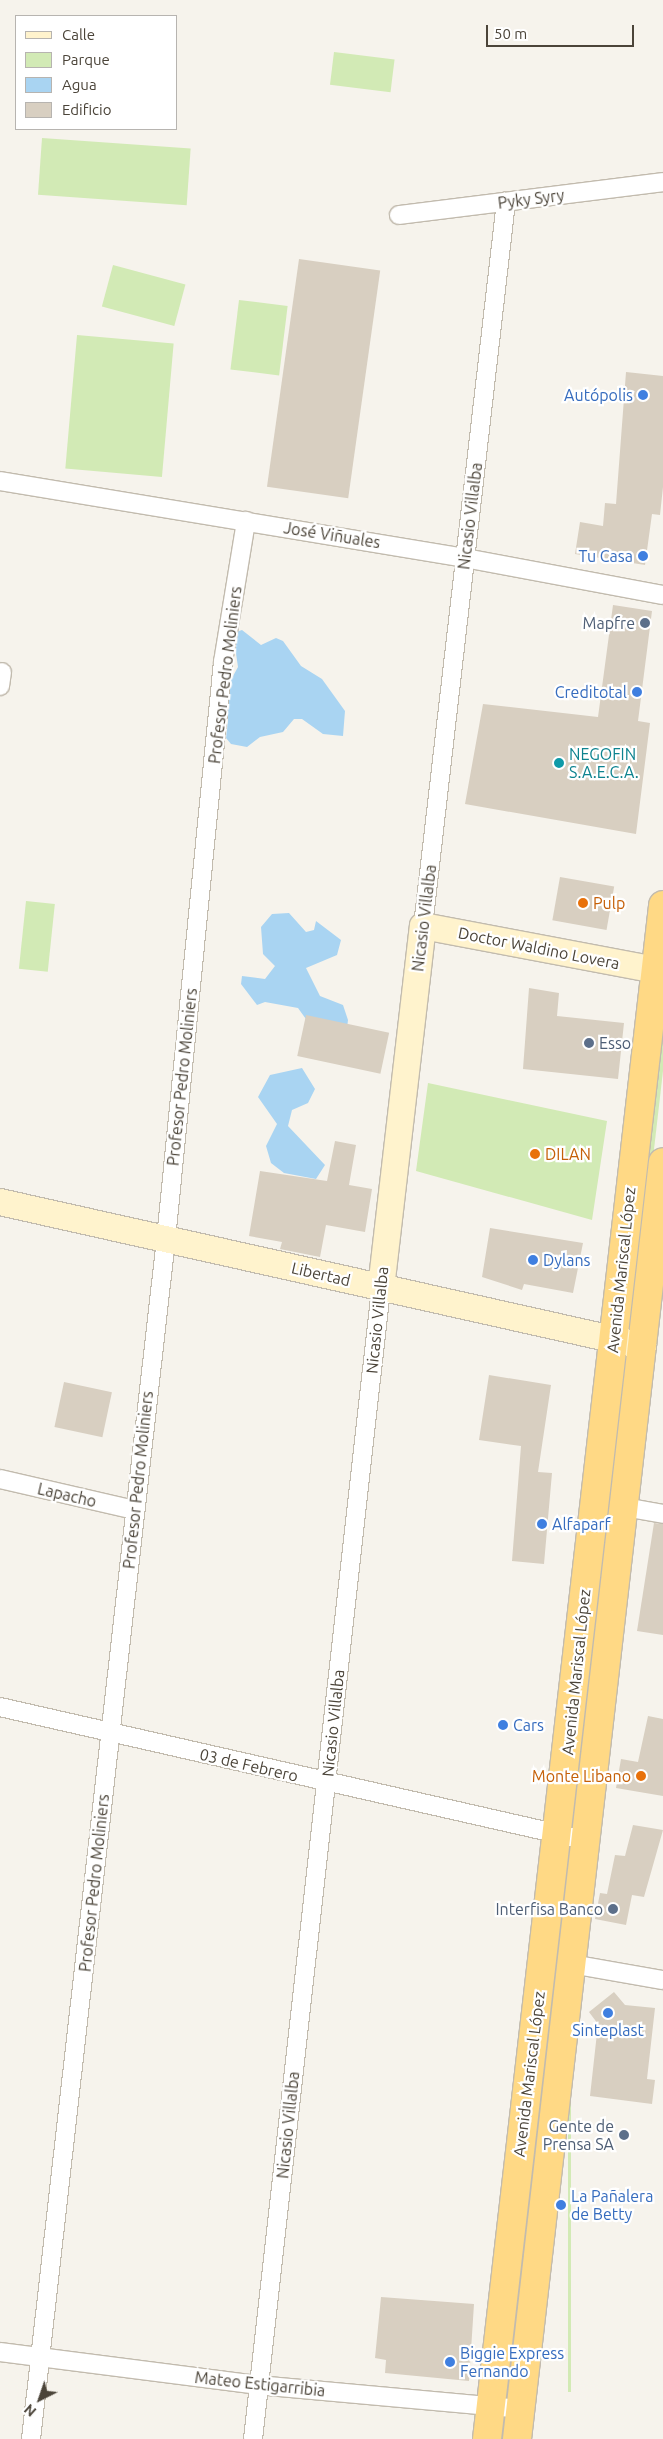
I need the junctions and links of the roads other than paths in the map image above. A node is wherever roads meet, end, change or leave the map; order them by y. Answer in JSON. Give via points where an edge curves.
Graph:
{"nodes":[{"id":1,"x":663,"y":182,"type":"edge"},
{"id":2,"x":506,"y":202,"type":"junction"},
{"id":3,"x":399,"y":216,"type":"dead end"},
{"id":4,"x":0,"y":481,"type":"edge"},
{"id":5,"x":246,"y":521,"type":"junction"},
{"id":6,"x":466,"y":558,"type":"junction"},
{"id":7,"x":663,"y":595,"type":"edge"},
{"id":8,"x":663,"y":905,"type":"edge"},
{"id":9,"x":423,"y":926,"type":"junction"},
{"id":10,"x":659,"y":968,"type":"edge"},
{"id":11,"x":663,"y":1162,"type":"edge"},
{"id":12,"x":0,"y":1202,"type":"edge"},
{"id":13,"x":166,"y":1239,"type":"junction"},
{"id":14,"x":381,"y":1288,"type":"junction"},
{"id":15,"x":614,"y":1340,"type":"junction"},
{"id":16,"x":643,"y":1346,"type":"junction"},
{"id":17,"x":0,"y":1479,"type":"edge"},
{"id":18,"x":624,"y":1507,"type":"junction"},
{"id":19,"x":134,"y":1510,"type":"junction"},
{"id":20,"x":663,"y":1514,"type":"edge"},
{"id":21,"x":0,"y":1707,"type":"edge"},
{"id":22,"x":111,"y":1733,"type":"junction"},
{"id":23,"x":326,"y":1782,"type":"junction"},
{"id":24,"x":558,"y":1834,"type":"junction"},
{"id":25,"x":586,"y":1840,"type":"junction"},
{"id":26,"x":572,"y":1964,"type":"junction"},
{"id":27,"x":663,"y":1980,"type":"edge"},
{"id":28,"x":0,"y":2352,"type":"edge"},
{"id":29,"x":41,"y":2357,"type":"junction"},
{"id":30,"x":258,"y":2385,"type":"junction"},
{"id":31,"x":491,"y":2405,"type":"junction"},
{"id":32,"x":520,"y":2409,"type":"junction"},
{"id":33,"x":31,"y":2439,"type":"edge"},
{"id":34,"x":253,"y":2439,"type":"edge"},
{"id":35,"x":487,"y":2439,"type":"edge"},
{"id":36,"x":517,"y":2439,"type":"edge"}],
"edges":[{"from":1,"to":2,"type":"street","name":"Pyky Syry"},
{"from":2,"to":3,"type":"street","name":"Pyky Syry"},
{"from":2,"to":6,"type":"street","name":"Nicasio Villalba"},
{"from":4,"to":5,"type":"street","name":"José Viñuales"},
{"from":5,"to":6,"type":"street","name":"José Viñuales"},
{"from":5,"to":13,"type":"street","name":"Profesor Pedro Moliniers","via":[[223,662]]},
{"from":6,"to":7,"type":"street","name":"José Viñuales"},
{"from":6,"to":9,"type":"street","name":"Nicasio Villalba"},
{"from":8,"to":10,"type":"highway","name":"Avenida Mariscal López"},
{"from":9,"to":10,"type":"main road","name":"Doctor Waldino Lovera"},
{"from":9,"to":14,"type":"main road","name":"Nicasio Villalba"},
{"from":10,"to":15,"type":"highway","name":"Avenida Mariscal López"},
{"from":11,"to":16,"type":"highway","name":"Avenida Mariscal López"},
{"from":12,"to":13,"type":"main road","name":"Libertad"},
{"from":13,"to":14,"type":"main road","name":"Libertad"},
{"from":13,"to":19,"type":"street","name":"Profesor Pedro Moliniers"},
{"from":14,"to":15,"type":"main road","name":"Libertad"},
{"from":14,"to":23,"type":"street","name":"Nicasio Villalba"},
{"from":15,"to":16,"type":"main road","name":"Libertad"},
{"from":15,"to":24,"type":"highway","name":"Avenida Mariscal López"},
{"from":16,"to":18,"type":"highway","name":"Avenida Mariscal López"},
{"from":17,"to":19,"type":"street","name":"Lapacho"},
{"from":18,"to":20,"type":"street"},
{"from":18,"to":25,"type":"highway","name":"Avenida Mariscal López"},
{"from":19,"to":22,"type":"street","name":"Profesor Pedro Moliniers"},
{"from":21,"to":22,"type":"street","name":"03 de Febrero"},
{"from":22,"to":23,"type":"street","name":"03 de Febrero"},
{"from":22,"to":29,"type":"street","name":"Profesor Pedro Moliniers"},
{"from":23,"to":24,"type":"street","name":"03 de Febrero"},
{"from":23,"to":30,"type":"street","name":"Nicasio Villalba"},
{"from":24,"to":25,"type":"street","name":"03 de Febrero"},
{"from":24,"to":31,"type":"highway","name":"Avenida Mariscal López"},
{"from":25,"to":26,"type":"highway","name":"Avenida Mariscal López"},
{"from":26,"to":27,"type":"street"},
{"from":26,"to":32,"type":"highway","name":"Avenida Mariscal López"},
{"from":28,"to":29,"type":"street","name":"Mateo Estigarribia"},
{"from":29,"to":30,"type":"street","name":"Mateo Estigarribia"},
{"from":29,"to":33,"type":"street","name":"Profesor Pedro Moliniers"},
{"from":30,"to":31,"type":"street","name":"Mateo Estigarribia"},
{"from":30,"to":34,"type":"street","name":"Nicasio Villalba"},
{"from":31,"to":32,"type":"street","name":"Mateo Estigarribia"},
{"from":31,"to":35,"type":"highway","name":"Avenida Mariscal López"},
{"from":32,"to":36,"type":"highway","name":"Avenida Mariscal López"}]}
